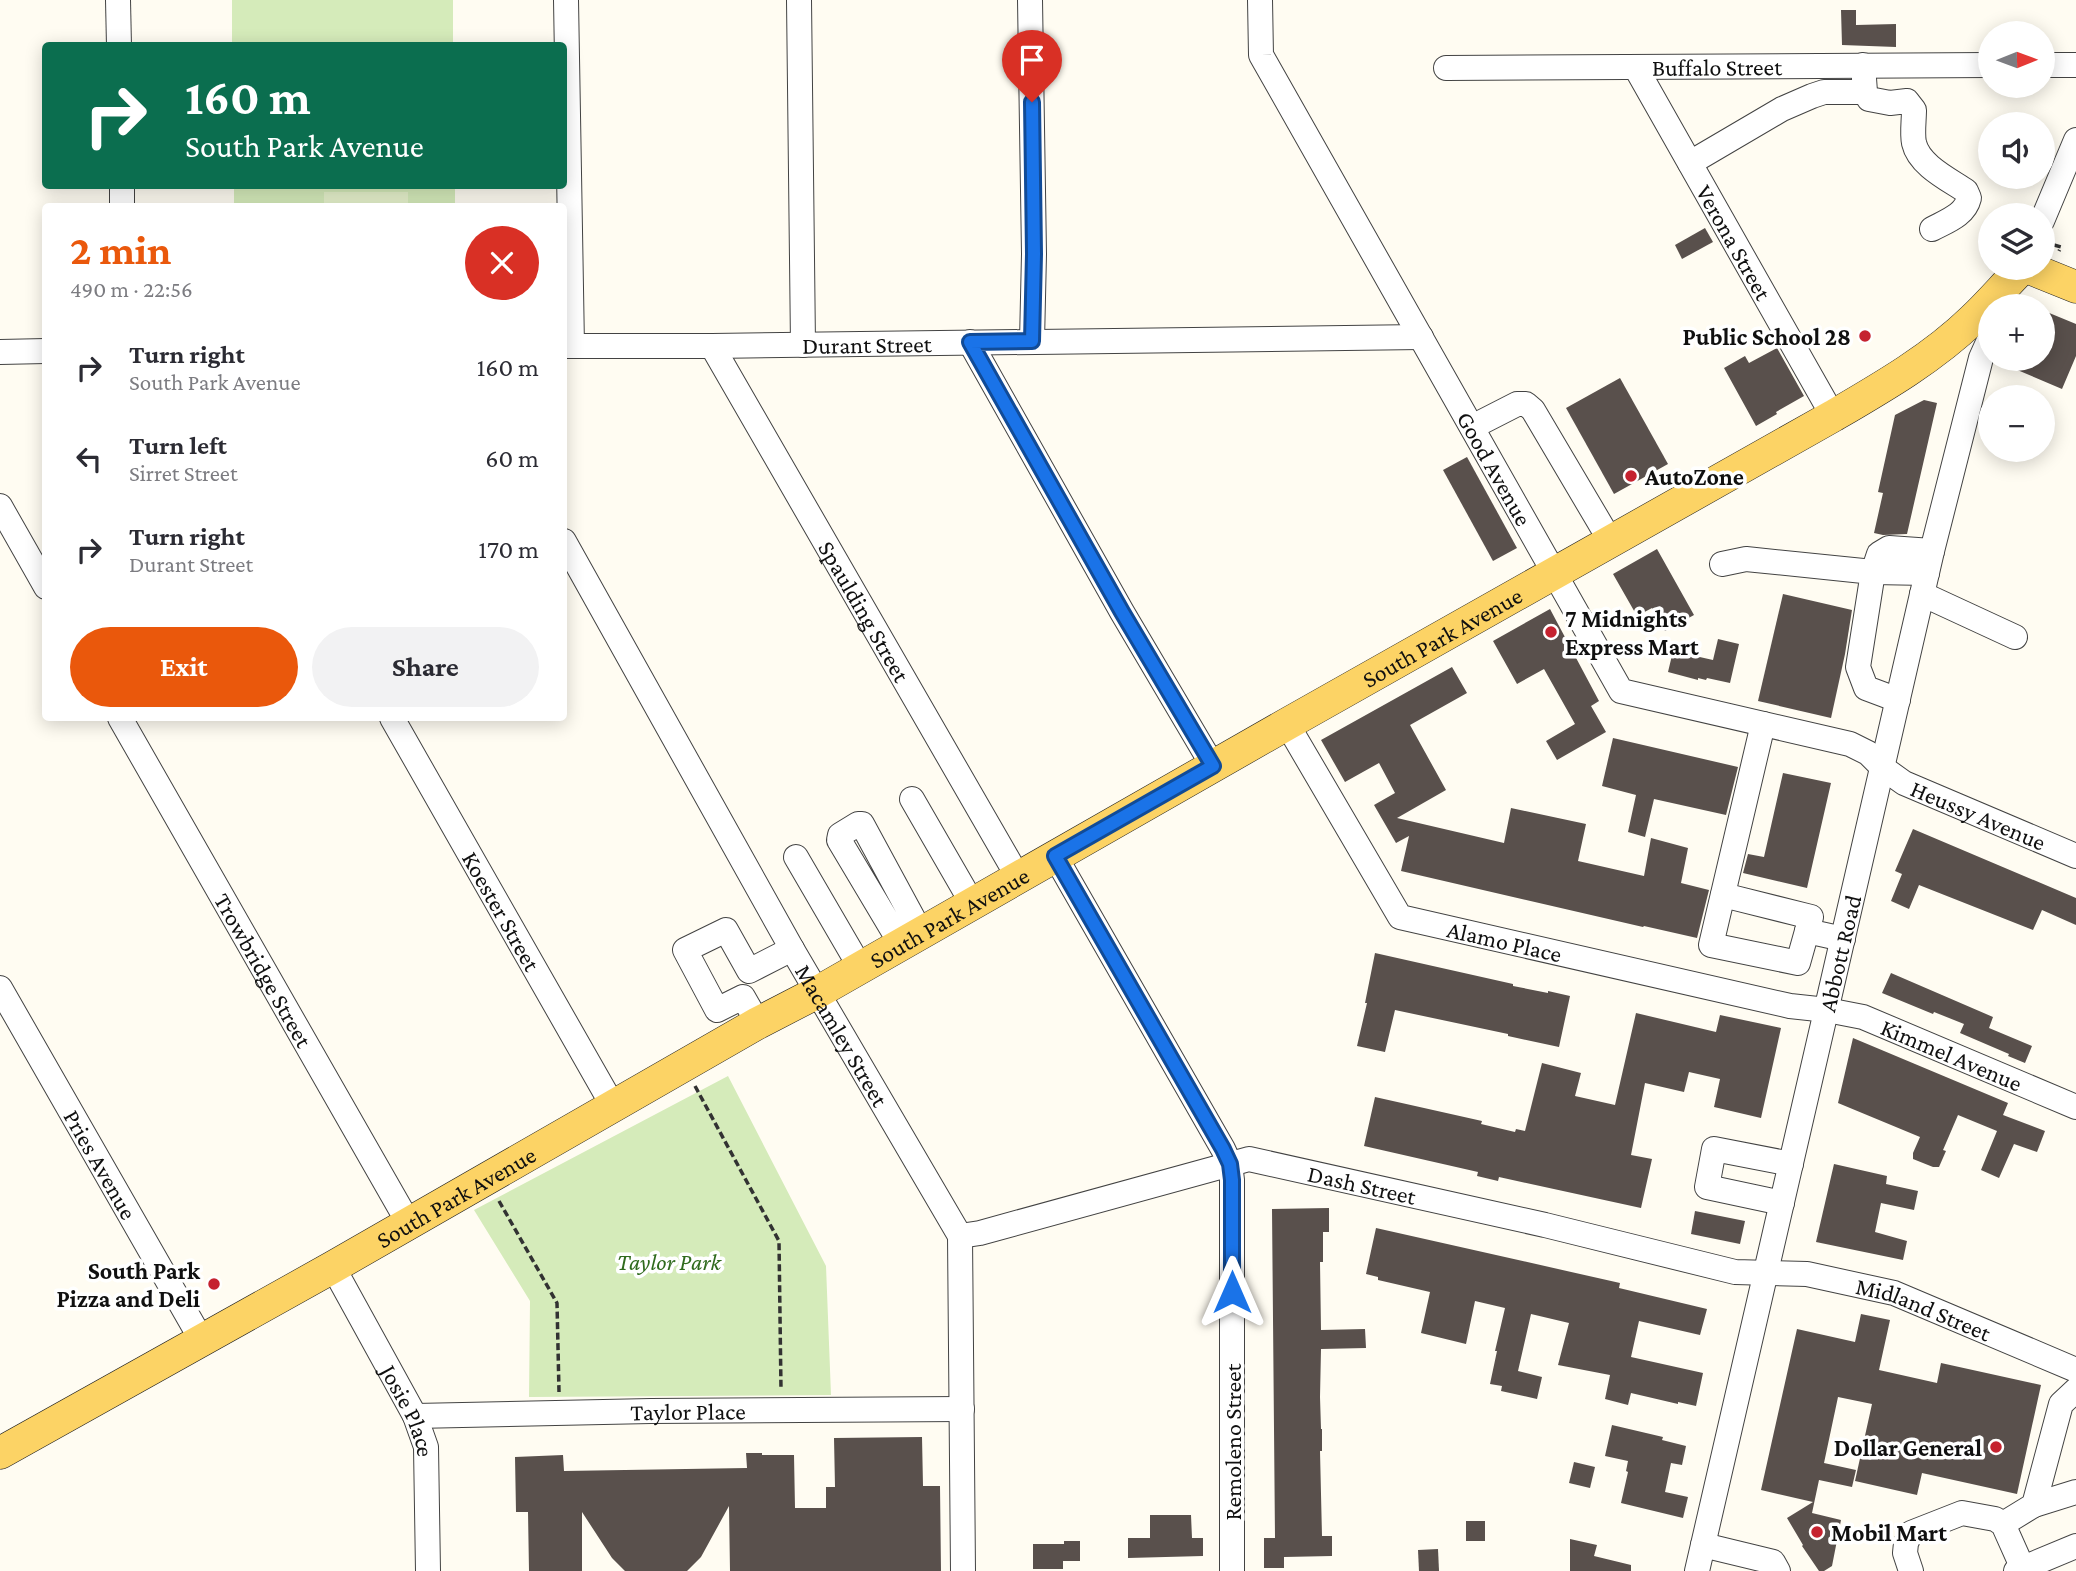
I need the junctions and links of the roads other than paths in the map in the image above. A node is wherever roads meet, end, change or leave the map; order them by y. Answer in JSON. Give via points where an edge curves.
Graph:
{"nodes":[{"id":1,"x":118,"y":0,"type":"edge"},
{"id":2,"x":566,"y":0,"type":"edge"},
{"id":3,"x":799,"y":0,"type":"edge"},
{"id":4,"x":1030,"y":0,"type":"edge"},
{"id":5,"x":1260,"y":0,"type":"edge"},
{"id":6,"x":119,"y":42,"type":"edge"},
{"id":7,"x":566,"y":42,"type":"edge"},
{"id":8,"x":1863,"y":65,"type":"junction"},
{"id":9,"x":1978,"y":65,"type":"edge"},
{"id":10,"x":2055,"y":65,"type":"edge"},
{"id":11,"x":2076,"y":65,"type":"edge"},
{"id":12,"x":1446,"y":68,"type":"dead end"},
{"id":13,"x":1636,"y":68,"type":"junction"},
{"id":14,"x":1865,"y":92,"type":"junction"},
{"id":15,"x":2076,"y":140,"type":"edge"},
{"id":16,"x":1690,"y":163,"type":"junction"},
{"id":17,"x":567,"y":173,"type":"edge"},
{"id":18,"x":2050,"y":203,"type":"edge"},
{"id":19,"x":1932,"y":229,"type":"dead end"},
{"id":20,"x":2055,"y":279,"type":"edge"},
{"id":21,"x":2010,"y":280,"type":"edge"},
{"id":22,"x":2076,"y":287,"type":"edge"},
{"id":23,"x":1421,"y":337,"type":"junction"},
{"id":24,"x":1032,"y":341,"type":"junction"},
{"id":25,"x":970,"y":342,"type":"junction"},
{"id":26,"x":803,"y":345,"type":"junction"},
{"id":27,"x":568,"y":346,"type":"edge"},
{"id":28,"x":712,"y":346,"type":"junction"},
{"id":29,"x":42,"y":351,"type":"edge"},
{"id":30,"x":0,"y":352,"type":"edge"},
{"id":31,"x":1978,"y":370,"type":"edge"},
{"id":32,"x":1833,"y":416,"type":"junction"},
{"id":33,"x":1472,"y":427,"type":"junction"},
{"id":34,"x":0,"y":506,"type":"edge"},
{"id":35,"x":1611,"y":542,"type":"junction"},
{"id":36,"x":567,"y":546,"type":"edge"},
{"id":37,"x":1722,"y":564,"type":"dead end"},
{"id":38,"x":1873,"y":572,"type":"junction"},
{"id":39,"x":1555,"y":573,"type":"junction"},
{"id":40,"x":1927,"y":573,"type":"junction"},
{"id":41,"x":42,"y":580,"type":"edge"},
{"id":42,"x":2015,"y":637,"type":"dead end"},
{"id":43,"x":1898,"y":700,"type":"junction"},
{"id":44,"x":122,"y":721,"type":"edge"},
{"id":45,"x":394,"y":721,"type":"edge"},
{"id":46,"x":1287,"y":723,"type":"junction"},
{"id":47,"x":1763,"y":724,"type":"junction"},
{"id":48,"x":1213,"y":766,"type":"junction"},
{"id":49,"x":1882,"y":768,"type":"junction"},
{"id":50,"x":912,"y":799,"type":"dead end"},
{"id":51,"x":839,"y":840,"type":"dead end"},
{"id":52,"x":1055,"y":856,"type":"junction"},
{"id":53,"x":2076,"y":856,"type":"edge"},
{"id":54,"x":796,"y":857,"type":"dead end"},
{"id":55,"x":1018,"y":877,"type":"junction"},
{"id":56,"x":1723,"y":895,"type":"junction"},
{"id":57,"x":972,"y":903,"type":"junction"},
{"id":58,"x":1807,"y":931,"type":"junction"},
{"id":59,"x":911,"y":939,"type":"junction"},
{"id":60,"x":1843,"y":939,"type":"junction"},
{"id":61,"x":792,"y":949,"type":"junction"},
{"id":62,"x":860,"y":967,"type":"junction"},
{"id":63,"x":749,"y":971,"type":"junction"},
{"id":64,"x":0,"y":988,"type":"edge"},
{"id":65,"x":818,"y":992,"type":"junction"},
{"id":66,"x":1827,"y":1010,"type":"junction"},
{"id":67,"x":744,"y":1019,"type":"junction"},
{"id":68,"x":613,"y":1106,"type":"junction"},
{"id":69,"x":2076,"y":1107,"type":"edge"},
{"id":70,"x":1230,"y":1164,"type":"junction"},
{"id":71,"x":1791,"y":1164,"type":"junction"},
{"id":72,"x":1782,"y":1203,"type":"junction"},
{"id":73,"x":408,"y":1222,"type":"junction"},
{"id":74,"x":960,"y":1236,"type":"junction"},
{"id":75,"x":333,"y":1266,"type":"junction"},
{"id":76,"x":1766,"y":1273,"type":"junction"},
{"id":77,"x":201,"y":1339,"type":"junction"},
{"id":78,"x":2076,"y":1370,"type":"edge"},
{"id":79,"x":2076,"y":1390,"type":"edge"},
{"id":80,"x":962,"y":1409,"type":"junction"},
{"id":81,"x":415,"y":1416,"type":"junction"},
{"id":82,"x":0,"y":1453,"type":"edge"},
{"id":83,"x":2076,"y":1492,"type":"edge"},
{"id":84,"x":2034,"y":1505,"type":"junction"},
{"id":85,"x":2003,"y":1524,"type":"junction"},
{"id":86,"x":1703,"y":1545,"type":"junction"},
{"id":87,"x":2076,"y":1546,"type":"edge"},
{"id":88,"x":1736,"y":1562,"type":"edge"},
{"id":89,"x":2021,"y":1570,"type":"edge"},
{"id":90,"x":428,"y":1571,"type":"edge"},
{"id":91,"x":963,"y":1571,"type":"edge"},
{"id":92,"x":1232,"y":1571,"type":"edge"},
{"id":93,"x":1697,"y":1571,"type":"edge"},
{"id":94,"x":1778,"y":1571,"type":"edge"},
{"id":95,"x":1911,"y":1571,"type":"edge"}],
"edges":[{"from":1,"to":6,"type":"street"},
{"from":2,"to":7,"type":"street"},
{"from":3,"to":26,"type":"street"},
{"from":4,"to":24,"type":"street"},
{"from":5,"to":23,"type":"street","name":"Good Avenue","via":[[1261,55]]},
{"from":8,"to":9,"type":"street","name":"Buffalo Street"},
{"from":8,"to":13,"type":"street","name":"Buffalo Street"},
{"from":8,"to":14,"type":"street"},
{"from":10,"to":11,"type":"street"},
{"from":12,"to":13,"type":"street","name":"Buffalo Street"},
{"from":13,"to":16,"type":"street","name":"Verona Street"},
{"from":14,"to":16,"type":"street","via":[[1812,96]]},
{"from":14,"to":19,"type":"street","via":[[1869,99],[1907,101],[1914,110],[1916,149],[1924,161],[1966,191],[1968,206]]},
{"from":15,"to":18,"type":"street"},
{"from":16,"to":32,"type":"street","name":"Verona Street"},
{"from":17,"to":27,"type":"street"},
{"from":20,"to":22,"type":"main road"},
{"from":21,"to":32,"type":"main road","name":"South Park Avenue","via":[[1971,321],[1903,374]]},
{"from":23,"to":24,"type":"street","name":"Durant Street"},
{"from":23,"to":33,"type":"street","name":"Good Avenue"},
{"from":24,"to":25,"type":"street","name":"Durant Street"},
{"from":25,"to":26,"type":"street","name":"Durant Street"},
{"from":25,"to":48,"type":"street"},
{"from":26,"to":28,"type":"street","name":"Durant Street"},
{"from":27,"to":28,"type":"street","name":"Durant Street"},
{"from":28,"to":55,"type":"street","name":"Spaulding Street"},
{"from":29,"to":30,"type":"street"},
{"from":31,"to":40,"type":"street","name":"Abbott Road"},
{"from":32,"to":35,"type":"main road","name":"South Park Avenue"},
{"from":33,"to":35,"type":"street","via":[[1517,404],[1526,404]]},
{"from":33,"to":39,"type":"street","name":"Good Avenue"},
{"from":34,"to":41,"type":"street"},
{"from":35,"to":39,"type":"main road","name":"South Park Avenue"},
{"from":36,"to":61,"type":"street","name":"Macamley Street"},
{"from":37,"to":38,"type":"street","via":[[1746,559]]},
{"from":38,"to":40,"type":"street","via":[[1879,554],[1889,548]]},
{"from":38,"to":43,"type":"street","via":[[1858,667],[1866,688]]},
{"from":39,"to":46,"type":"main road","name":"South Park Avenue"},
{"from":39,"to":47,"type":"street","name":"Good Avenue","via":[[1621,691]]},
{"from":40,"to":42,"type":"street"},
{"from":40,"to":43,"type":"street","name":"Abbott Road"},
{"from":43,"to":49,"type":"street","name":"Abbott Road"},
{"from":44,"to":73,"type":"street","name":"Trowbridge Street"},
{"from":45,"to":68,"type":"street","name":"Koester Street"},
{"from":46,"to":48,"type":"main road","name":"South Park Avenue"},
{"from":46,"to":66,"type":"street","name":"Alamo Place","via":[[1400,917],[1790,1006]]},
{"from":47,"to":49,"type":"street","name":"Good Avenue","via":[[1850,744],[1868,753]]},
{"from":47,"to":56,"type":"street"},
{"from":48,"to":52,"type":"main road","name":"South Park Avenue"},
{"from":49,"to":53,"type":"street","name":"Heussy Avenue","via":[[1904,783]]},
{"from":49,"to":60,"type":"street","name":"Abbott Road"},
{"from":50,"to":57,"type":"street"},
{"from":51,"to":59,"type":"street","via":[[840,835],[862,824]]},
{"from":52,"to":55,"type":"main road","name":"South Park Avenue"},
{"from":52,"to":70,"type":"street","name":"Remoleno Street"},
{"from":54,"to":62,"type":"street"},
{"from":55,"to":57,"type":"main road","name":"South Park Avenue"},
{"from":56,"to":58,"type":"street","via":[[1811,917]]},
{"from":56,"to":58,"type":"street","via":[[1711,945],[1798,963]]},
{"from":57,"to":59,"type":"main road","name":"South Park Avenue"},
{"from":58,"to":60,"type":"street"},
{"from":59,"to":62,"type":"main road","name":"South Park Avenue"},
{"from":60,"to":66,"type":"street","name":"Abbott Road"},
{"from":61,"to":63,"type":"street"},
{"from":61,"to":65,"type":"street","name":"Macamley Street"},
{"from":62,"to":65,"type":"main road","name":"South Park Avenue"},
{"from":63,"to":67,"type":"street","via":[[758,988]]},
{"from":63,"to":67,"type":"street","via":[[726,930],[685,950],[717,1010]]},
{"from":64,"to":77,"type":"street","name":"Pries Avenue"},
{"from":65,"to":67,"type":"main road","name":"South Park Avenue"},
{"from":65,"to":74,"type":"street","name":"Macamley Street"},
{"from":66,"to":69,"type":"street","name":"Kimmel Avenue","via":[[1863,1017]]},
{"from":66,"to":71,"type":"street","name":"Abbott Road"},
{"from":67,"to":68,"type":"main road","name":"South Park Avenue","via":[[684,1066]]},
{"from":68,"to":73,"type":"main road","name":"South Park Avenue"},
{"from":70,"to":74,"type":"street","name":"Dash Street"},
{"from":70,"to":76,"type":"street","name":"Dash Street","via":[[1250,1159],[1275,1164],[1735,1272]]},
{"from":70,"to":92,"type":"street","name":"Remoleno Street"},
{"from":71,"to":72,"type":"street","name":"Abbott Road"},
{"from":71,"to":72,"type":"street","via":[[1714,1149],[1707,1187]]},
{"from":72,"to":76,"type":"street","name":"Abbott Road"},
{"from":73,"to":75,"type":"main road","name":"South Park Avenue"},
{"from":74,"to":80,"type":"street","name":"Macamley Street"},
{"from":75,"to":77,"type":"main road","name":"South Park Avenue"},
{"from":75,"to":81,"type":"street","name":"Josie Place"},
{"from":76,"to":78,"type":"street","name":"Midland Street","via":[[1807,1274],[1894,1293]]},
{"from":76,"to":86,"type":"street","name":"Abbott Road"},
{"from":77,"to":82,"type":"main road","name":"South Park Avenue"},
{"from":79,"to":84,"type":"street","via":[[2061,1404]]},
{"from":80,"to":81,"type":"street","name":"Taylor Place"},
{"from":80,"to":91,"type":"street","name":"Macamley Street"},
{"from":81,"to":90,"type":"street","name":"Josie Place","via":[[426,1447]]},
{"from":83,"to":84,"type":"street"},
{"from":84,"to":85,"type":"street"},
{"from":85,"to":89,"type":"street"},
{"from":85,"to":95,"type":"street","via":[[1962,1513],[1911,1533],[1905,1553]]},
{"from":86,"to":88,"type":"street"},
{"from":86,"to":93,"type":"street","name":"Abbott Road"},
{"from":87,"to":89,"type":"street"},
{"from":88,"to":94,"type":"street","via":[[1773,1562]]}]}
